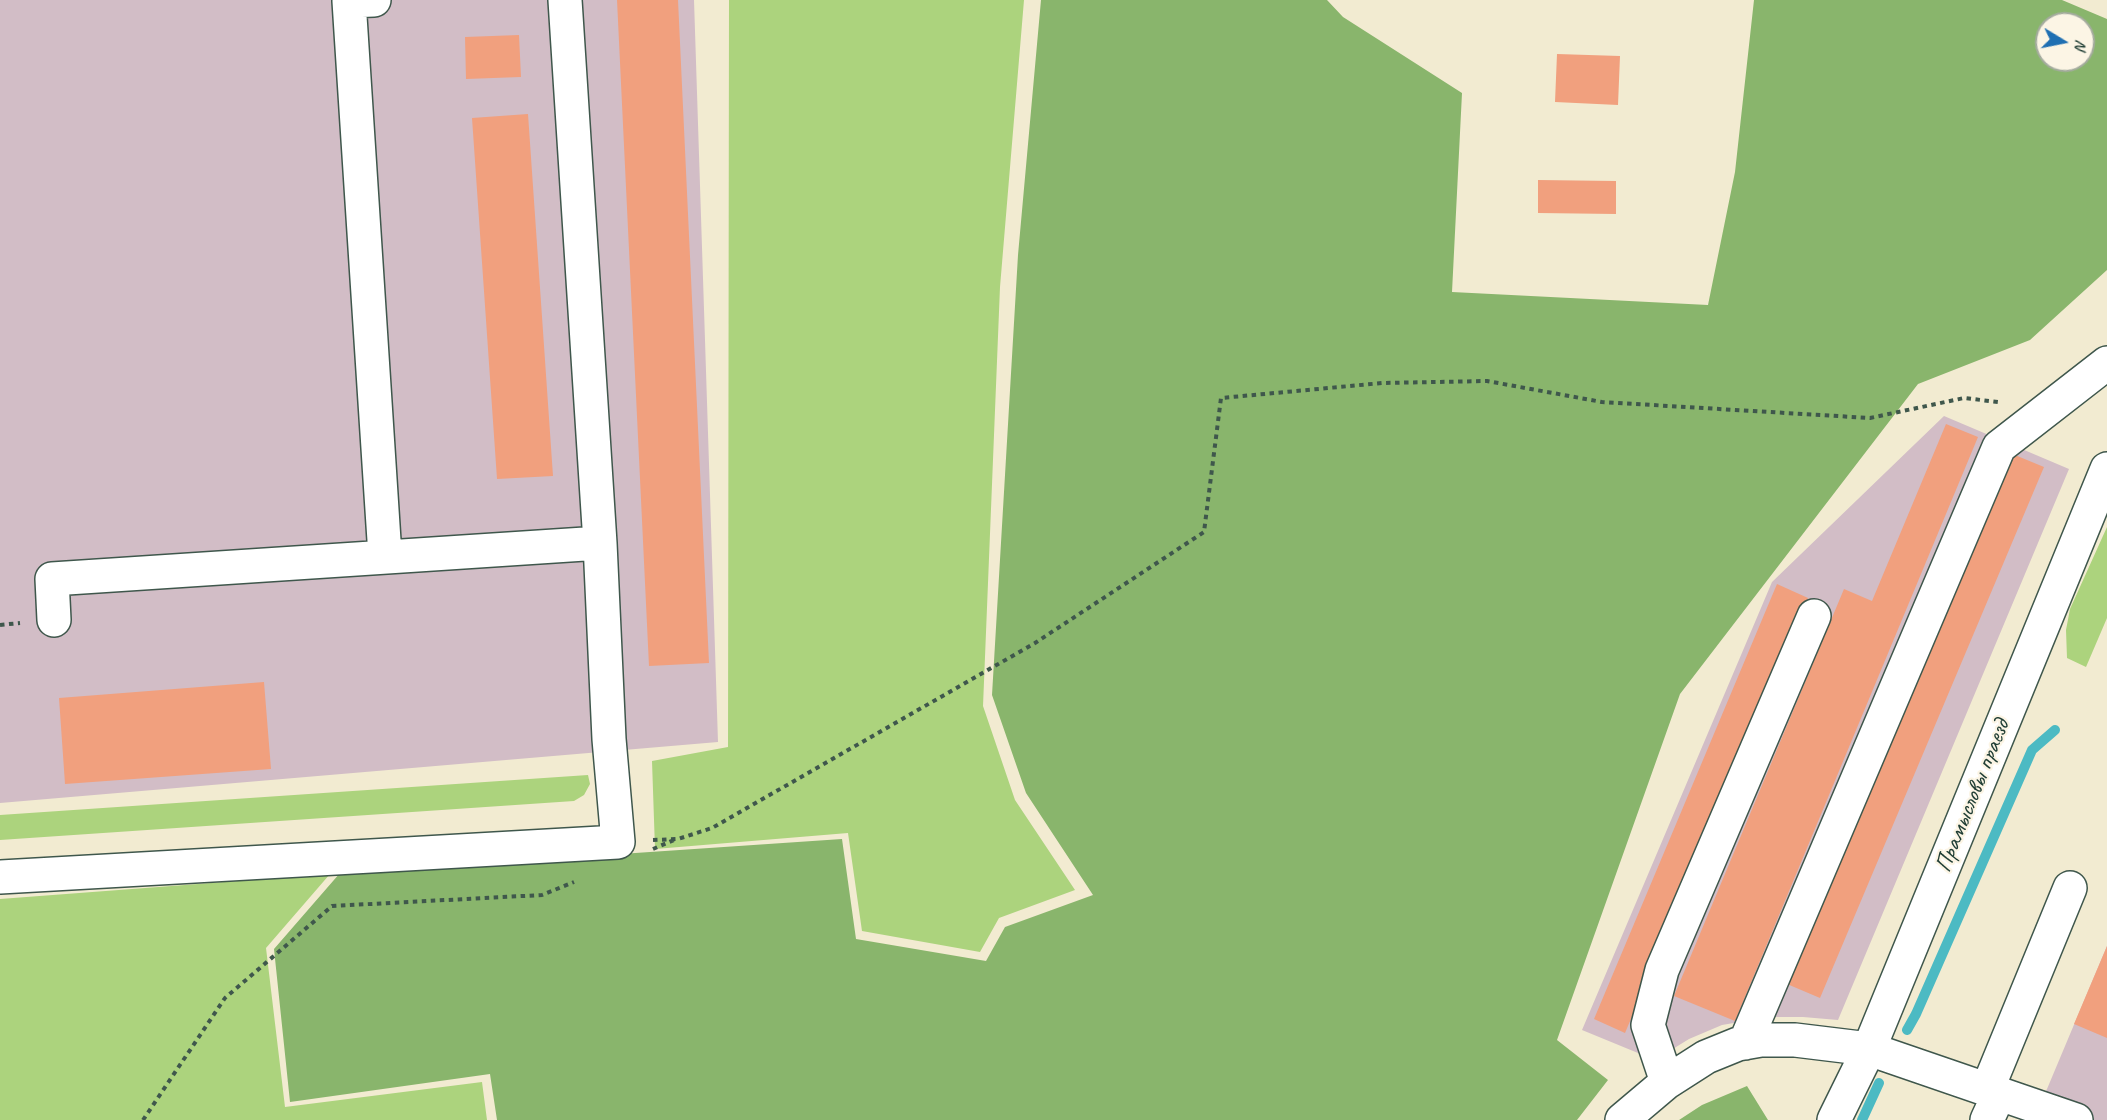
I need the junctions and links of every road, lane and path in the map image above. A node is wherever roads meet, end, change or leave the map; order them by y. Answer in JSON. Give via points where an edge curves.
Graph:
{"nodes":[{"id":1,"x":353,"y":0,"type":"edge"},
{"id":2,"x":565,"y":0,"type":"edge"},
{"id":3,"x":2107,"y":363,"type":"edge"},
{"id":4,"x":2049,"y":408,"type":"junction"},
{"id":5,"x":2107,"y":470,"type":"edge"},
{"id":6,"x":600,"y":543,"type":"junction"},
{"id":7,"x":385,"y":556,"type":"junction"},
{"id":8,"x":1814,"y":616,"type":"dead end"},
{"id":9,"x":54,"y":620,"type":"dead end"},
{"id":10,"x":678,"y":839,"type":"junction"},
{"id":11,"x":632,"y":847,"type":"junction"},
{"id":12,"x":0,"y":877,"type":"edge"},
{"id":13,"x":584,"y":878,"type":"dead end"},
{"id":14,"x":2070,"y":888,"type":"dead end"},
{"id":15,"x":1745,"y":1043,"type":"junction"},
{"id":16,"x":1869,"y":1049,"type":"junction"},
{"id":17,"x":1667,"y":1082,"type":"junction"},
{"id":18,"x":1991,"y":1101,"type":"edge"},
{"id":19,"x":143,"y":1120,"type":"edge"},
{"id":20,"x":1622,"y":1120,"type":"edge"},
{"id":21,"x":1834,"y":1120,"type":"edge"},
{"id":22,"x":2076,"y":1120,"type":"edge"}],
"edges":[{"from":1,"to":7,"type":"street"},
{"from":2,"to":6,"type":"street"},
{"from":3,"to":4,"type":"street"},
{"from":4,"to":10,"type":"path","via":[[1964,398],[1870,418],[1602,402],[1487,381],[1382,383],[1221,398],[1204,532],[1035,643],[712,828]]},
{"from":4,"to":15,"type":"street","via":[[1999,447]]},
{"from":5,"to":16,"type":"street","name":"Прамысловы праезд"},
{"from":6,"to":7,"type":"street"},
{"from":6,"to":11,"type":"street","via":[[609,739]]},
{"from":7,"to":9,"type":"street","via":[[52,579]]},
{"from":8,"to":17,"type":"street","via":[[1662,970],[1648,1025]]},
{"from":10,"to":11,"type":"path"},
{"from":10,"to":11,"type":"path"},
{"from":11,"to":12,"type":"street"},
{"from":13,"to":19,"type":"path","via":[[542,895],[332,906],[225,998]]},
{"from":14,"to":18,"type":"street"},
{"from":15,"to":16,"type":"street","via":[[1795,1040]]},
{"from":15,"to":17,"type":"street","via":[[1706,1057]]},
{"from":16,"to":18,"type":"street"},
{"from":16,"to":21,"type":"street","name":"Прамысловы праезд"},
{"from":17,"to":20,"type":"street"},
{"from":18,"to":22,"type":"street"}]}
